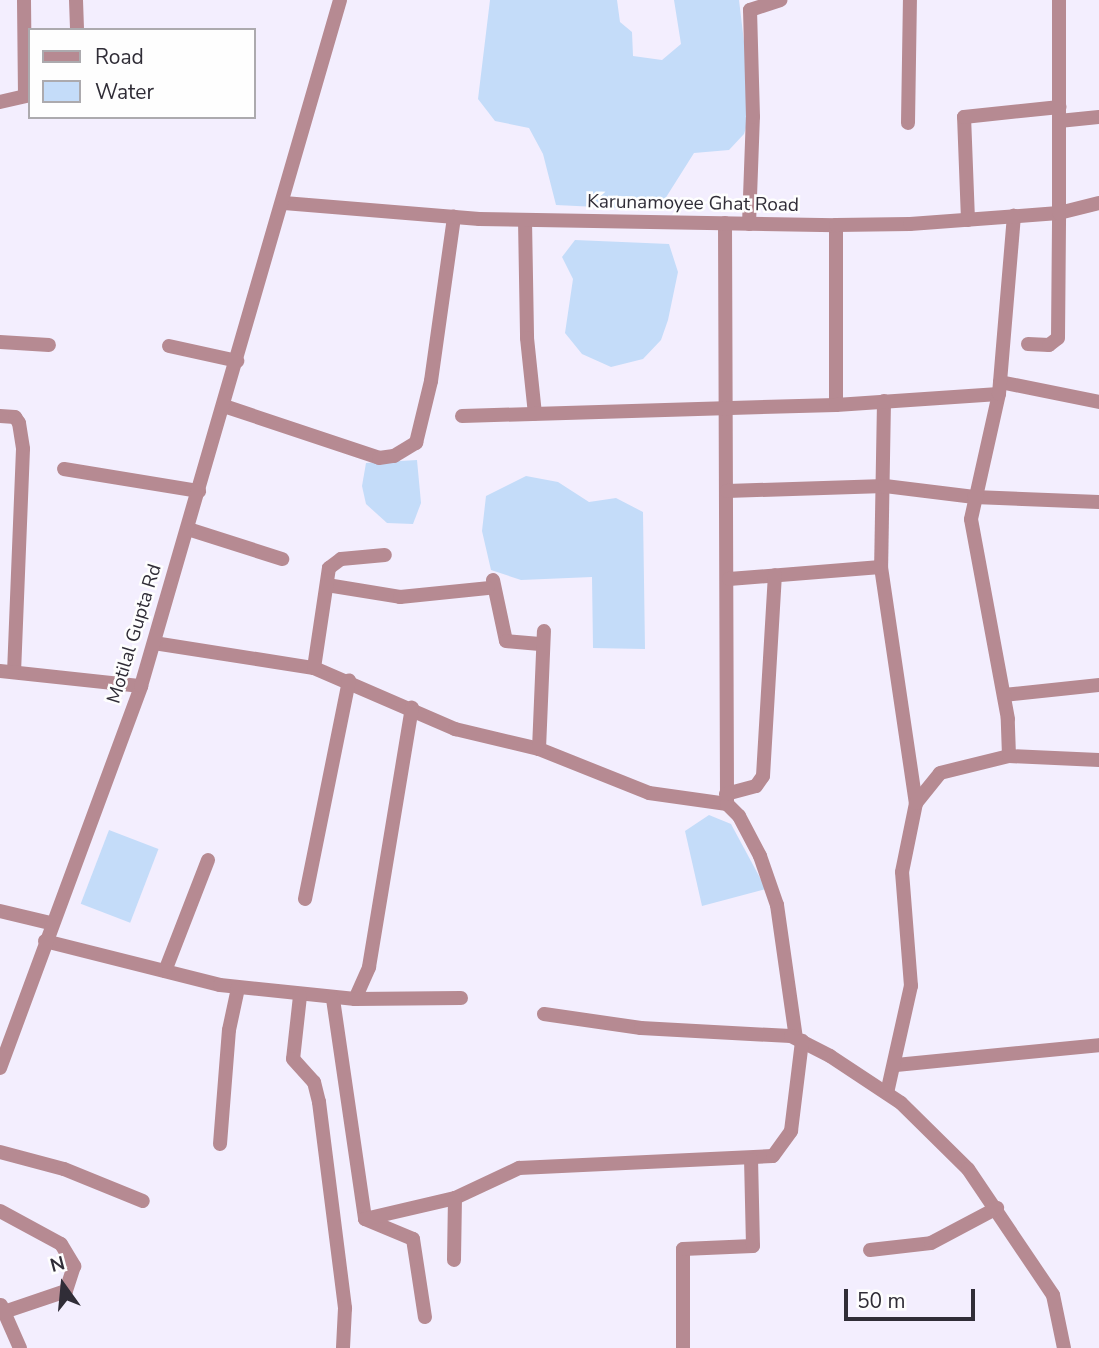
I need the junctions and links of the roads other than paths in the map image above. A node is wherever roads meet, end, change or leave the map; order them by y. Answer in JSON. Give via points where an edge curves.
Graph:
{"nodes":[{"id":1,"x":24,"y":0,"type":"edge"},
{"id":2,"x":76,"y":0,"type":"edge"},
{"id":3,"x":340,"y":0,"type":"edge"},
{"id":4,"x":780,"y":0,"type":"edge"},
{"id":5,"x":910,"y":0,"type":"edge"},
{"id":6,"x":1059,"y":0,"type":"edge"},
{"id":7,"x":77,"y":28,"type":"edge"},
{"id":8,"x":28,"y":74,"type":"edge"},
{"id":9,"x":0,"y":102,"type":"edge"},
{"id":10,"x":1059,"y":114,"type":"junction"},
{"id":11,"x":1099,"y":117,"type":"edge"},
{"id":12,"x":908,"y":122,"type":"dead end"},
{"id":13,"x":284,"y":203,"type":"junction"},
{"id":14,"x":1099,"y":203,"type":"edge"},
{"id":15,"x":1059,"y":213,"type":"junction"},
{"id":16,"x":1014,"y":216,"type":"junction"},
{"id":17,"x":454,"y":217,"type":"junction"},
{"id":18,"x":525,"y":220,"type":"junction"},
{"id":19,"x":968,"y":220,"type":"junction"},
{"id":20,"x":724,"y":223,"type":"junction"},
{"id":21,"x":749,"y":224,"type":"junction"},
{"id":22,"x":836,"y":225,"type":"junction"},
{"id":23,"x":0,"y":342,"type":"edge"},
{"id":24,"x":1028,"y":344,"type":"dead end"},
{"id":25,"x":49,"y":345,"type":"dead end"},
{"id":26,"x":169,"y":346,"type":"dead end"},
{"id":27,"x":237,"y":362,"type":"junction"},
{"id":28,"x":999,"y":388,"type":"junction"},
{"id":29,"x":884,"y":401,"type":"junction"},
{"id":30,"x":1099,"y":402,"type":"edge"},
{"id":31,"x":836,"y":405,"type":"junction"},
{"id":32,"x":224,"y":406,"type":"junction"},
{"id":33,"x":723,"y":406,"type":"junction"},
{"id":34,"x":535,"y":414,"type":"junction"},
{"id":35,"x":0,"y":416,"type":"edge"},
{"id":36,"x":462,"y":416,"type":"dead end"},
{"id":37,"x":64,"y":469,"type":"dead end"},
{"id":38,"x":885,"y":486,"type":"junction"},
{"id":39,"x":199,"y":491,"type":"junction"},
{"id":40,"x":727,"y":491,"type":"junction"},
{"id":41,"x":974,"y":497,"type":"junction"},
{"id":42,"x":1099,"y":502,"type":"edge"},
{"id":43,"x":188,"y":529,"type":"junction"},
{"id":44,"x":385,"y":555,"type":"dead end"},
{"id":45,"x":282,"y":559,"type":"dead end"},
{"id":46,"x":881,"y":567,"type":"junction"},
{"id":47,"x":775,"y":575,"type":"junction"},
{"id":48,"x":729,"y":579,"type":"junction"},
{"id":49,"x":327,"y":584,"type":"junction"},
{"id":50,"x":154,"y":643,"type":"junction"},
{"id":51,"x":314,"y":668,"type":"junction"},
{"id":52,"x":7,"y":671,"type":"edge"},
{"id":53,"x":349,"y":680,"type":"junction"},
{"id":54,"x":141,"y":685,"type":"junction"},
{"id":55,"x":1099,"y":685,"type":"edge"},
{"id":56,"x":1004,"y":695,"type":"junction"},
{"id":57,"x":412,"y":708,"type":"junction"},
{"id":58,"x":540,"y":748,"type":"junction"},
{"id":59,"x":1009,"y":756,"type":"junction"},
{"id":60,"x":1099,"y":760,"type":"edge"},
{"id":61,"x":726,"y":799,"type":"junction"},
{"id":62,"x":916,"y":803,"type":"junction"},
{"id":63,"x":208,"y":860,"type":"dead end"},
{"id":64,"x":305,"y":899,"type":"dead end"},
{"id":65,"x":0,"y":911,"type":"edge"},
{"id":66,"x":50,"y":923,"type":"junction"},
{"id":67,"x":46,"y":941,"type":"junction"},
{"id":68,"x":165,"y":971,"type":"junction"},
{"id":69,"x":238,"y":988,"type":"junction"},
{"id":70,"x":300,"y":996,"type":"junction"},
{"id":71,"x":461,"y":998,"type":"dead end"},
{"id":72,"x":333,"y":999,"type":"junction"},
{"id":73,"x":355,"y":999,"type":"junction"},
{"id":74,"x":544,"y":1014,"type":"dead end"},
{"id":75,"x":799,"y":1040,"type":"junction"},
{"id":76,"x":1099,"y":1045,"type":"edge"},
{"id":77,"x":896,"y":1065,"type":"junction"},
{"id":78,"x":0,"y":1068,"type":"edge"},
{"id":79,"x":887,"y":1093,"type":"junction"},
{"id":80,"x":219,"y":1144,"type":"dead end"},
{"id":81,"x":0,"y":1152,"type":"edge"},
{"id":82,"x":751,"y":1160,"type":"junction"},
{"id":83,"x":455,"y":1198,"type":"junction"},
{"id":84,"x":143,"y":1202,"type":"dead end"},
{"id":85,"x":997,"y":1208,"type":"junction"},
{"id":86,"x":0,"y":1211,"type":"edge"},
{"id":87,"x":365,"y":1219,"type":"junction"},
{"id":88,"x":870,"y":1250,"type":"dead end"},
{"id":89,"x":454,"y":1260,"type":"dead end"},
{"id":90,"x":4,"y":1308,"type":"edge"},
{"id":91,"x":425,"y":1317,"type":"dead end"},
{"id":92,"x":20,"y":1348,"type":"edge"},
{"id":93,"x":344,"y":1348,"type":"edge"},
{"id":94,"x":683,"y":1348,"type":"edge"},
{"id":95,"x":1063,"y":1348,"type":"edge"}],
"edges":[{"from":1,"to":8,"type":"street"},
{"from":2,"to":7,"type":"street"},
{"from":3,"to":13,"type":"street","name":"Motilal Gupta Rd"},
{"from":4,"to":21,"type":"street","via":[[754,6],[749,17],[753,117]]},
{"from":5,"to":12,"type":"street"},
{"from":6,"to":10,"type":"street"},
{"from":8,"to":9,"type":"street","via":[[22,100]]},
{"from":10,"to":11,"type":"street"},
{"from":10,"to":15,"type":"street"},
{"from":10,"to":19,"type":"street","via":[[964,117]]},
{"from":13,"to":17,"type":"street","name":"Karunamoyee Ghat Road"},
{"from":13,"to":27,"type":"street","name":"Motilal Gupta Rd"},
{"from":14,"to":15,"type":"street","name":"Karunamoyee Ghat Road"},
{"from":15,"to":16,"type":"street","name":"Karunamoyee Ghat Road"},
{"from":15,"to":24,"type":"street","via":[[1058,338],[1049,345]]},
{"from":16,"to":19,"type":"street","name":"Karunamoyee Ghat Road"},
{"from":16,"to":28,"type":"street"},
{"from":17,"to":18,"type":"street","name":"Karunamoyee Ghat Road"},
{"from":17,"to":32,"type":"street","via":[[431,381],[416,443],[394,456],[379,458]]},
{"from":18,"to":20,"type":"street","name":"Karunamoyee Ghat Road"},
{"from":18,"to":34,"type":"street","via":[[527,338]]},
{"from":19,"to":22,"type":"street","name":"Karunamoyee Ghat Road"},
{"from":20,"to":21,"type":"street","name":"Karunamoyee Ghat Road"},
{"from":20,"to":33,"type":"street"},
{"from":21,"to":22,"type":"street","name":"Karunamoyee Ghat Road"},
{"from":22,"to":31,"type":"street"},
{"from":23,"to":25,"type":"street"},
{"from":26,"to":27,"type":"street"},
{"from":27,"to":32,"type":"street","name":"Motilal Gupta Rd"},
{"from":28,"to":29,"type":"street"},
{"from":28,"to":30,"type":"street"},
{"from":28,"to":41,"type":"street"},
{"from":29,"to":31,"type":"street"},
{"from":29,"to":38,"type":"street"},
{"from":31,"to":33,"type":"street"},
{"from":32,"to":39,"type":"street","name":"Motilal Gupta Rd"},
{"from":33,"to":34,"type":"street"},
{"from":33,"to":40,"type":"street"},
{"from":34,"to":36,"type":"street"},
{"from":35,"to":52,"type":"street","via":[[19,423],[23,449]]},
{"from":37,"to":39,"type":"street"},
{"from":38,"to":40,"type":"street"},
{"from":38,"to":41,"type":"street"},
{"from":38,"to":46,"type":"street"},
{"from":39,"to":43,"type":"street","name":"Motilal Gupta Rd"},
{"from":40,"to":48,"type":"street"},
{"from":41,"to":42,"type":"street"},
{"from":41,"to":56,"type":"street","via":[[971,519]]},
{"from":43,"to":45,"type":"street"},
{"from":43,"to":50,"type":"street","name":"Motilal Gupta Rd"},
{"from":44,"to":49,"type":"street","via":[[333,562]]},
{"from":46,"to":47,"type":"street"},
{"from":46,"to":62,"type":"street"},
{"from":47,"to":48,"type":"street"},
{"from":47,"to":61,"type":"street","via":[[763,776],[756,786]]},
{"from":48,"to":61,"type":"street"},
{"from":49,"to":51,"type":"street"},
{"from":49,"to":58,"type":"street","via":[[400,597],[490,584],[506,641],[544,637]]},
{"from":50,"to":51,"type":"street"},
{"from":50,"to":54,"type":"street","name":"Motilal Gupta Rd"},
{"from":51,"to":53,"type":"street"},
{"from":52,"to":54,"type":"street"},
{"from":53,"to":57,"type":"street"},
{"from":53,"to":64,"type":"street"},
{"from":54,"to":66,"type":"street","name":"Motilal Gupta Rd"},
{"from":55,"to":56,"type":"street"},
{"from":56,"to":59,"type":"street"},
{"from":57,"to":58,"type":"street","via":[[455,729]]},
{"from":57,"to":73,"type":"street","via":[[369,967]]},
{"from":58,"to":61,"type":"street","via":[[649,793]]},
{"from":59,"to":60,"type":"street"},
{"from":59,"to":62,"type":"street","via":[[940,773]]},
{"from":61,"to":75,"type":"street","via":[[760,856],[777,905]]},
{"from":62,"to":77,"type":"street","via":[[902,872],[911,986]]},
{"from":63,"to":68,"type":"street"},
{"from":65,"to":66,"type":"street"},
{"from":66,"to":67,"type":"street","name":"Motilal Gupta Rd"},
{"from":67,"to":68,"type":"street"},
{"from":67,"to":78,"type":"street","name":"Motilal Gupta Rd"},
{"from":68,"to":69,"type":"street"},
{"from":69,"to":70,"type":"street"},
{"from":69,"to":80,"type":"street","via":[[229,1030]]},
{"from":70,"to":72,"type":"street"},
{"from":70,"to":93,"type":"street","via":[[293,1059],[314,1082],[319,1102],[345,1308]]},
{"from":71,"to":73,"type":"street"},
{"from":72,"to":73,"type":"street"},
{"from":72,"to":87,"type":"street"},
{"from":74,"to":75,"type":"street","via":[[641,1028]]},
{"from":75,"to":79,"type":"street"},
{"from":75,"to":82,"type":"street","via":[[791,1131],[773,1156]]},
{"from":76,"to":77,"type":"street"},
{"from":77,"to":79,"type":"street"},
{"from":79,"to":85,"type":"street","via":[[968,1169]]},
{"from":81,"to":84,"type":"street","via":[[64,1169]]},
{"from":82,"to":83,"type":"street","via":[[519,1168]]},
{"from":82,"to":94,"type":"street","via":[[754,1246],[683,1250]]},
{"from":83,"to":87,"type":"street"},
{"from":83,"to":89,"type":"street"},
{"from":85,"to":88,"type":"street","via":[[931,1243]]},
{"from":85,"to":95,"type":"street","via":[[1053,1295]]},
{"from":86,"to":90,"type":"street","via":[[61,1244],[74,1266],[66,1291]]},
{"from":87,"to":91,"type":"street","via":[[413,1239]]},
{"from":90,"to":92,"type":"street"}]}
